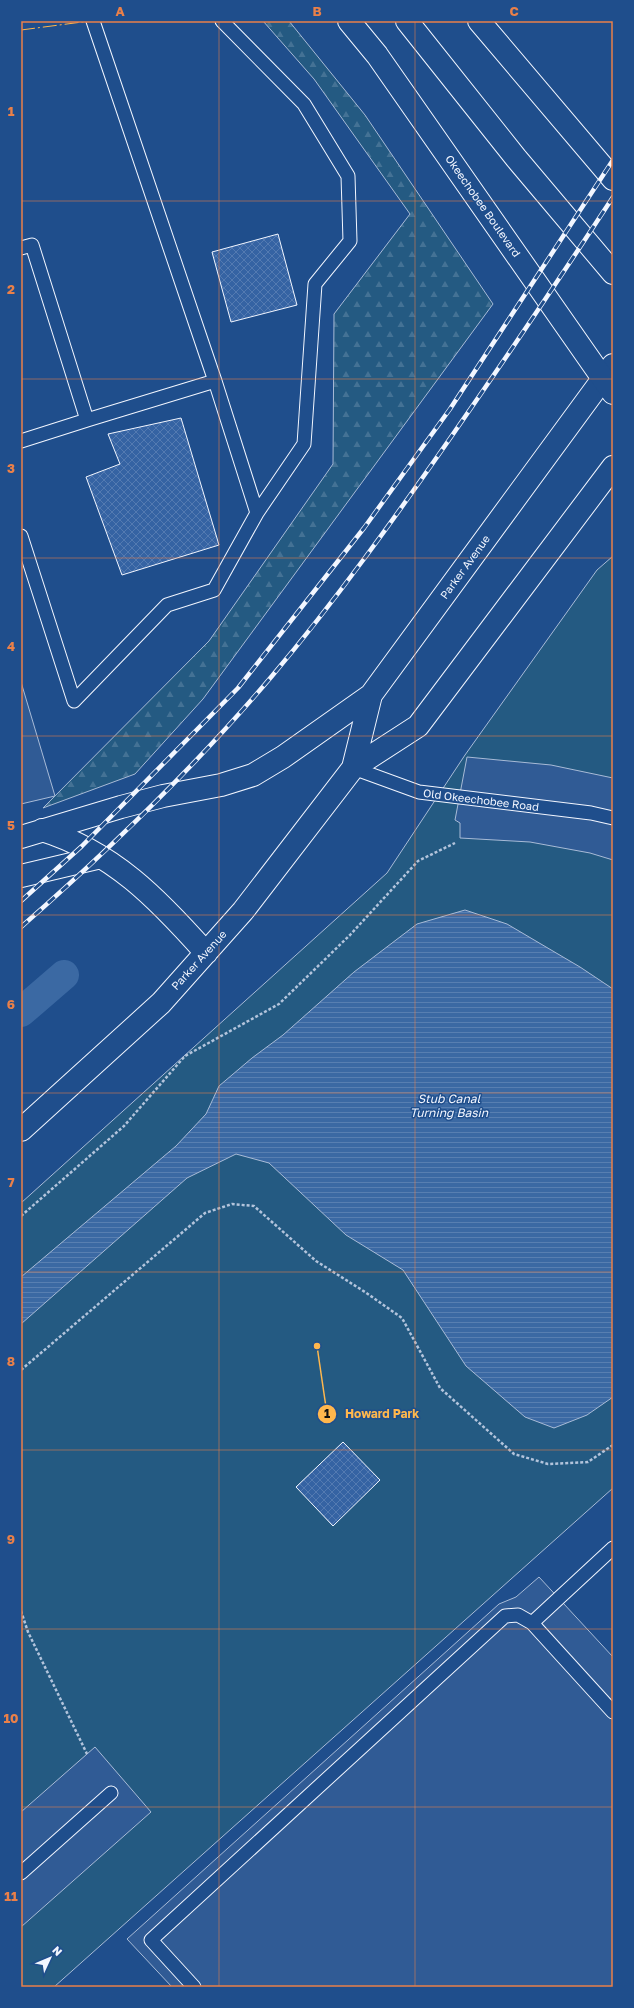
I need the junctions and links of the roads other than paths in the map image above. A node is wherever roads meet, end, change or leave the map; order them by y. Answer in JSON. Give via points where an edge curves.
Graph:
{"nodes":[{"id":1,"x":93,"y":21,"type":"edge"},
{"id":2,"x":222,"y":21,"type":"edge"},
{"id":3,"x":349,"y":21,"type":"edge"},
{"id":4,"x":407,"y":21,"type":"edge"},
{"id":5,"x":479,"y":21,"type":"edge"},
{"id":6,"x":613,"y":179,"type":"edge"},
{"id":7,"x":21,"y":248,"type":"edge"},
{"id":8,"x":613,"y":273,"type":"edge"},
{"id":9,"x":610,"y":379,"type":"edge"},
{"id":10,"x":215,"y":381,"type":"junction"},
{"id":11,"x":87,"y":420,"type":"junction"},
{"id":12,"x":21,"y":441,"type":"edge"},
{"id":13,"x":613,"y":466,"type":"edge"},
{"id":14,"x":257,"y":513,"type":"junction"},
{"id":15,"x":21,"y":536,"type":"edge"},
{"id":16,"x":371,"y":695,"type":"junction"},
{"id":17,"x":353,"y":768,"type":"junction"},
{"id":18,"x":613,"y":818,"type":"edge"},
{"id":19,"x":42,"y":830,"type":"junction"},
{"id":20,"x":21,"y":837,"type":"edge"},
{"id":21,"x":101,"y":857,"type":"junction"},
{"id":22,"x":21,"y":876,"type":"edge"},
{"id":23,"x":206,"y":953,"type":"junction"},
{"id":24,"x":21,"y":1130,"type":"edge"},
{"id":25,"x":613,"y":1548,"type":"edge"},
{"id":26,"x":532,"y":1623,"type":"junction"},
{"id":27,"x":613,"y":1712,"type":"edge"},
{"id":28,"x":111,"y":1793,"type":"dead end"},
{"id":29,"x":21,"y":1873,"type":"edge"},
{"id":30,"x":194,"y":1987,"type":"edge"}],
"edges":[{"from":1,"to":10,"type":"lane"},
{"from":2,"to":14,"type":"lane","via":[[304,104],[348,176],[350,241],[315,284],[304,444]]},
{"from":3,"to":9,"type":"street","name":"Okeechobee Boulevard","via":[[377,55]]},
{"from":4,"to":8,"type":"street","via":[[516,158]]},
{"from":5,"to":6,"type":"street"},
{"from":7,"to":11,"type":"lane","via":[[32,245]]},
{"from":9,"to":16,"type":"street","name":"Parker Avenue"},
{"from":10,"to":11,"type":"lane"},
{"from":10,"to":14,"type":"lane"},
{"from":11,"to":12,"type":"lane"},
{"from":13,"to":17,"type":"street","name":"Parker Avenue","via":[[418,726]]},
{"from":14,"to":15,"type":"lane","via":[[214,590],[167,605],[74,701]]},
{"from":16,"to":17,"type":"street","name":"Parker Avenue"},
{"from":16,"to":19,"type":"street","via":[[253,775],[221,785],[163,796]]},
{"from":17,"to":18,"type":"lane","name":"Old Okeechobee Road","via":[[419,792],[591,813]]},
{"from":17,"to":23,"type":"street","name":"Parker Avenue","via":[[248,905]]},
{"from":19,"to":20,"type":"street"},
{"from":19,"to":21,"type":"street","via":[[69,840]]},
{"from":21,"to":22,"type":"street"},
{"from":21,"to":23,"type":"street","via":[[142,886]]},
{"from":23,"to":24,"type":"street","name":"Parker Avenue","via":[[161,1003]]},
{"from":25,"to":26,"type":"lane"},
{"from":26,"to":27,"type":"lane"},
{"from":26,"to":30,"type":"lane","via":[[518,1614],[505,1616],[151,1940]]},
{"from":28,"to":29,"type":"lane"}]}
